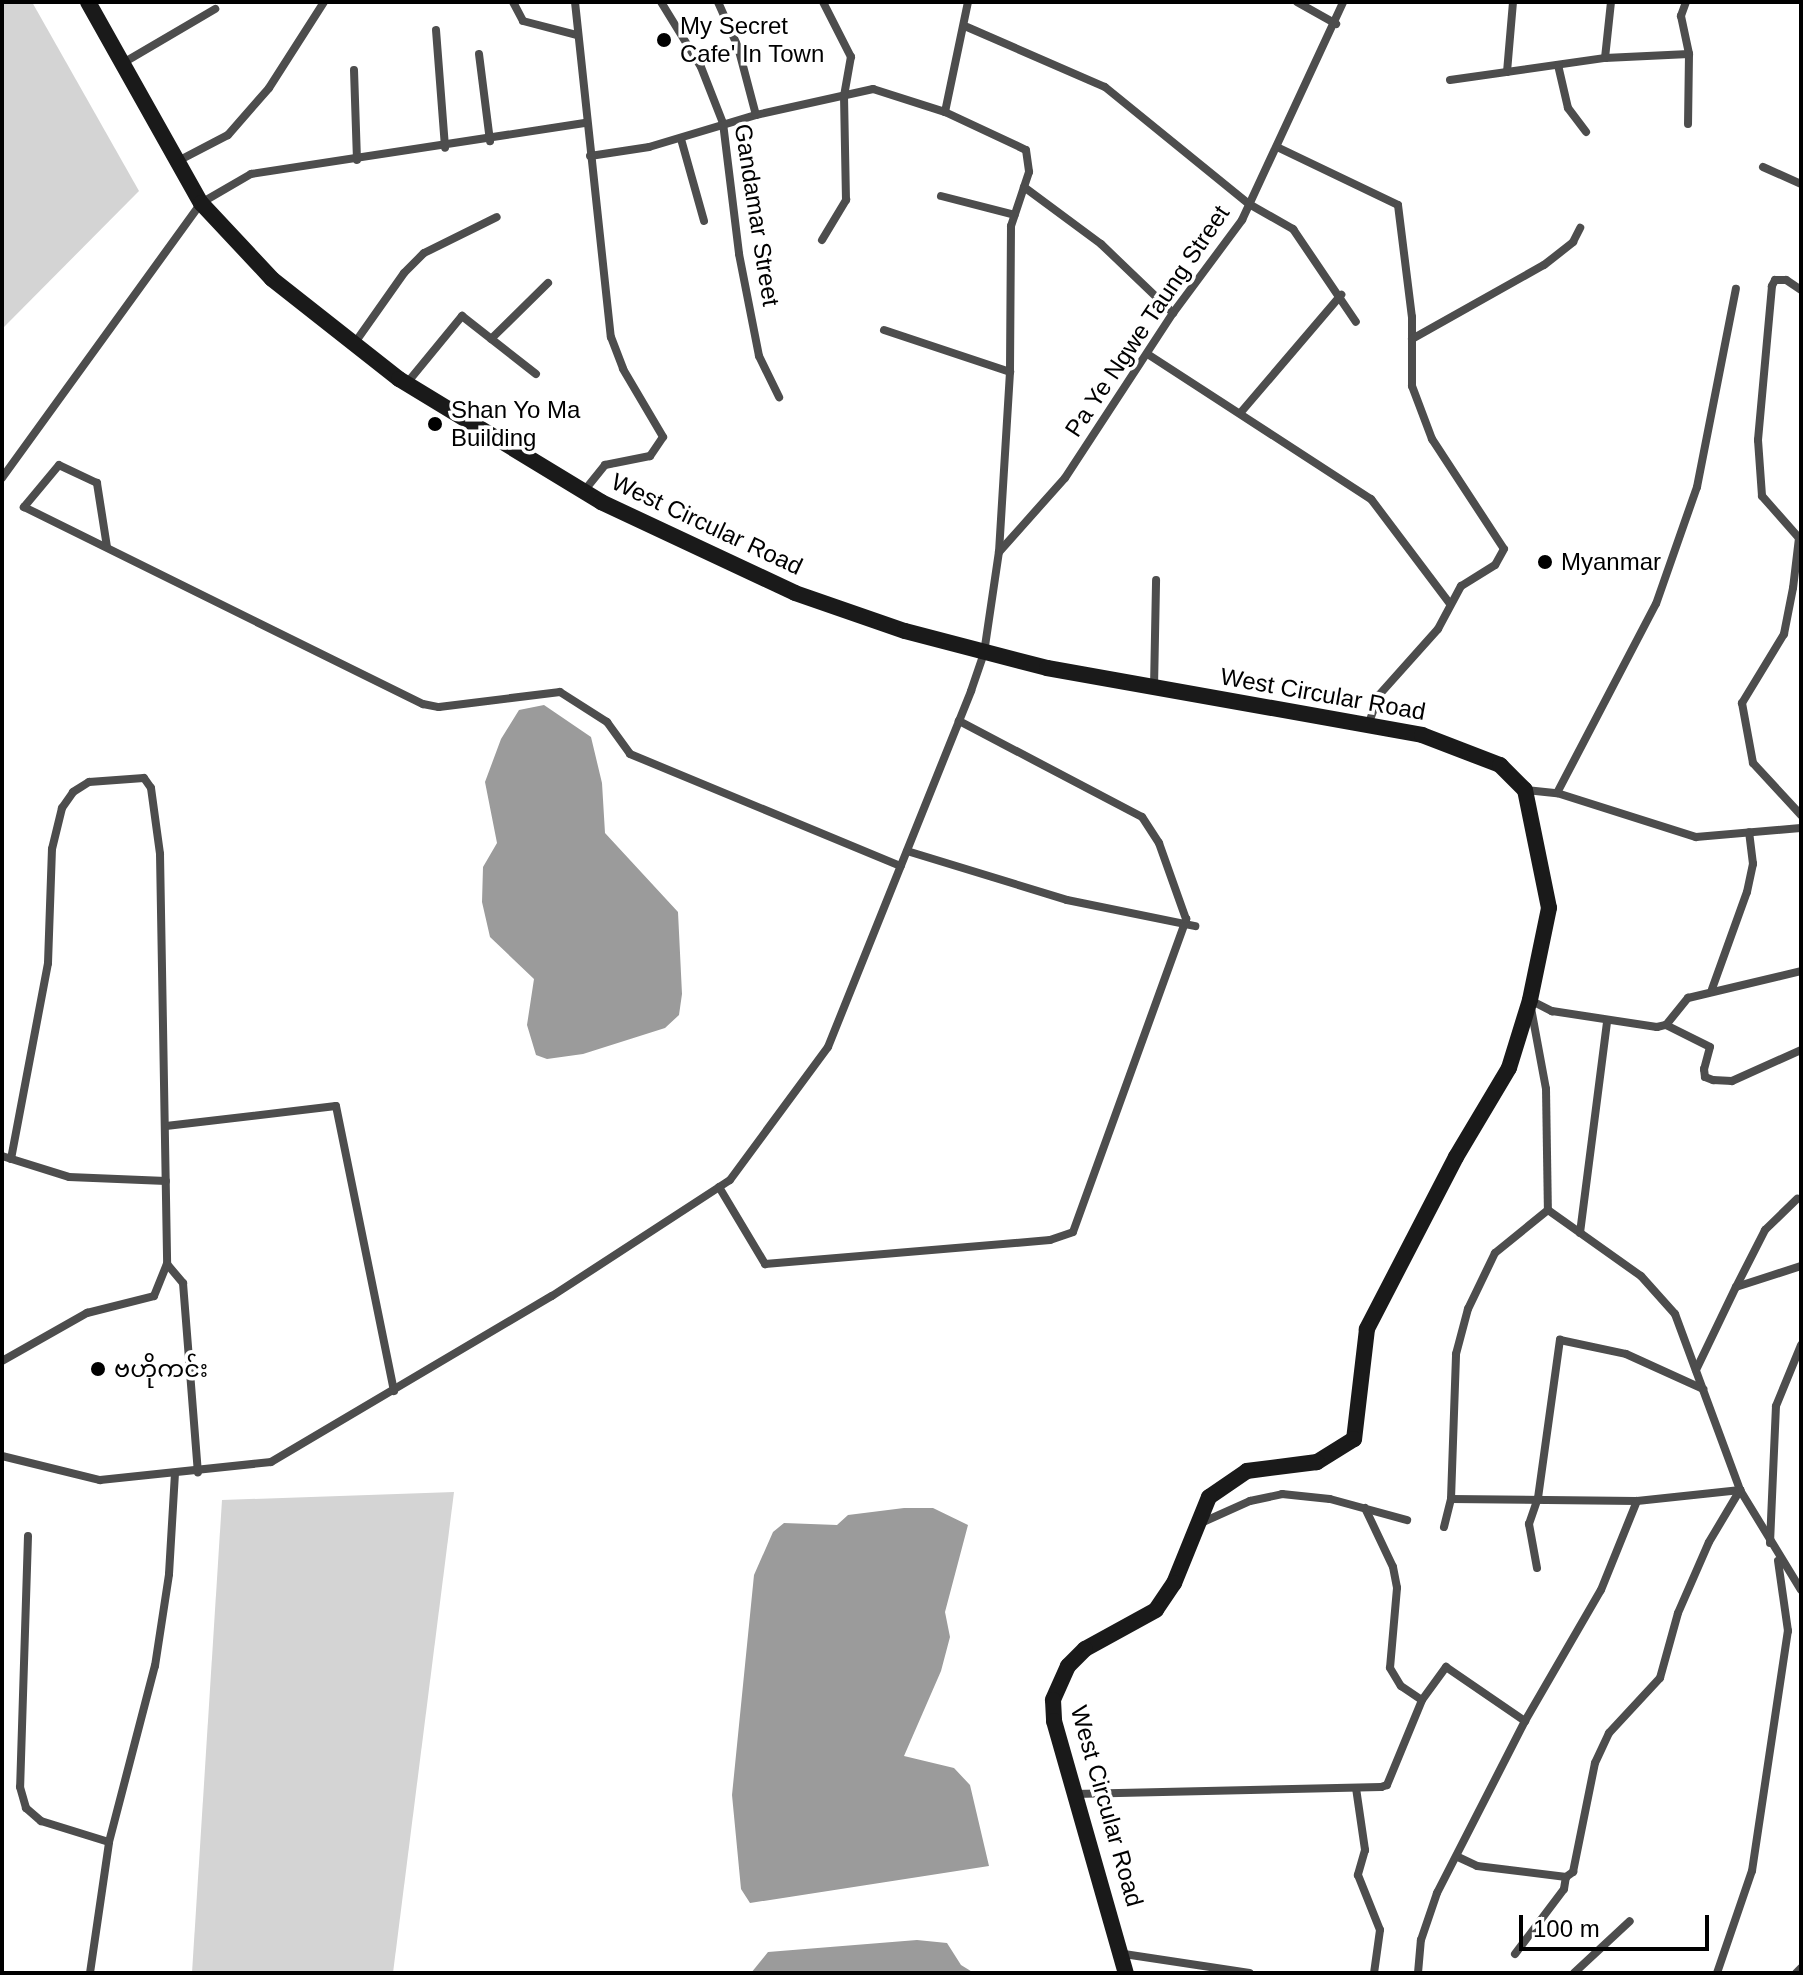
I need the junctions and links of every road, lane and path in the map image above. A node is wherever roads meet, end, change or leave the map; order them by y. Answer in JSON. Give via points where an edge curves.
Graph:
{"nodes":[{"id":1,"x":88,"y":2,"type":"edge"},
{"id":2,"x":324,"y":2,"type":"edge"},
{"id":3,"x":513,"y":2,"type":"edge"},
{"id":4,"x":575,"y":2,"type":"edge"},
{"id":5,"x":661,"y":2,"type":"edge"},
{"id":6,"x":718,"y":2,"type":"edge"},
{"id":7,"x":823,"y":2,"type":"edge"},
{"id":8,"x":968,"y":2,"type":"edge"},
{"id":9,"x":1297,"y":2,"type":"edge"},
{"id":10,"x":1343,"y":2,"type":"edge"},
{"id":11,"x":1513,"y":2,"type":"edge"},
{"id":12,"x":1611,"y":2,"type":"edge"},
{"id":13,"x":1686,"y":2,"type":"edge"},
{"id":14,"x":215,"y":9,"type":"dead end"},
{"id":15,"x":1336,"y":24,"type":"junction"},
{"id":16,"x":967,"y":27,"type":"junction"},
{"id":17,"x":436,"y":30,"type":"dead end"},
{"id":18,"x":577,"y":35,"type":"junction"},
{"id":19,"x":479,"y":54,"type":"dead end"},
{"id":20,"x":1689,"y":54,"type":"junction"},
{"id":21,"x":1605,"y":58,"type":"junction"},
{"id":22,"x":123,"y":63,"type":"junction"},
{"id":23,"x":1558,"y":65,"type":"junction"},
{"id":24,"x":354,"y":70,"type":"dead end"},
{"id":25,"x":1507,"y":72,"type":"junction"},
{"id":26,"x":1450,"y":80,"type":"dead end"},
{"id":27,"x":844,"y":96,"type":"junction"},
{"id":28,"x":945,"y":112,"type":"junction"},
{"id":29,"x":756,"y":115,"type":"junction"},
{"id":30,"x":586,"y":123,"type":"junction"},
{"id":31,"x":723,"y":123,"type":"junction"},
{"id":32,"x":1688,"y":124,"type":"dead end"},
{"id":33,"x":1586,"y":132,"type":"dead end"},
{"id":34,"x":681,"y":139,"type":"junction"},
{"id":35,"x":490,"y":141,"type":"junction"},
{"id":36,"x":1277,"y":147,"type":"junction"},
{"id":37,"x":445,"y":148,"type":"junction"},
{"id":38,"x":590,"y":156,"type":"junction"},
{"id":39,"x":357,"y":160,"type":"junction"},
{"id":40,"x":178,"y":161,"type":"junction"},
{"id":41,"x":1763,"y":167,"type":"dead end"},
{"id":42,"x":1801,"y":184,"type":"edge"},
{"id":43,"x":1024,"y":187,"type":"junction"},
{"id":44,"x":941,"y":196,"type":"dead end"},
{"id":45,"x":201,"y":203,"type":"junction"},
{"id":46,"x":1249,"y":204,"type":"junction"},
{"id":47,"x":1015,"y":215,"type":"junction"},
{"id":48,"x":497,"y":217,"type":"dead end"},
{"id":49,"x":704,"y":221,"type":"dead end"},
{"id":50,"x":1580,"y":228,"type":"dead end"},
{"id":51,"x":822,"y":240,"type":"dead end"},
{"id":52,"x":1801,"y":277,"type":"edge"},
{"id":53,"x":548,"y":283,"type":"dead end"},
{"id":54,"x":1736,"y":289,"type":"dead end"},
{"id":55,"x":1800,"y":289,"type":"edge"},
{"id":56,"x":1341,"y":295,"type":"junction"},
{"id":57,"x":1173,"y":313,"type":"junction"},
{"id":58,"x":1356,"y":322,"type":"dead end"},
{"id":59,"x":884,"y":330,"type":"dead end"},
{"id":60,"x":491,"y":339,"type":"junction"},
{"id":61,"x":1412,"y":339,"type":"junction"},
{"id":62,"x":354,"y":345,"type":"junction"},
{"id":63,"x":1149,"y":355,"type":"junction"},
{"id":64,"x":1010,"y":372,"type":"junction"},
{"id":65,"x":536,"y":374,"type":"dead end"},
{"id":66,"x":407,"y":384,"type":"junction"},
{"id":67,"x":779,"y":397,"type":"dead end"},
{"id":68,"x":1242,"y":411,"type":"junction"},
{"id":69,"x":2,"y":478,"type":"edge"},
{"id":70,"x":583,"y":492,"type":"junction"},
{"id":71,"x":107,"y":547,"type":"junction"},
{"id":72,"x":999,"y":552,"type":"junction"},
{"id":73,"x":1156,"y":580,"type":"dead end"},
{"id":74,"x":1450,"y":604,"type":"junction"},
{"id":75,"x":984,"y":653,"type":"junction"},
{"id":76,"x":1154,"y":689,"type":"junction"},
{"id":77,"x":959,"y":721,"type":"junction"},
{"id":78,"x":1369,"y":722,"type":"junction"},
{"id":79,"x":1525,"y":790,"type":"junction"},
{"id":80,"x":1557,"y":793,"type":"junction"},
{"id":81,"x":1801,"y":815,"type":"edge"},
{"id":82,"x":1801,"y":828,"type":"edge"},
{"id":83,"x":1749,"y":832,"type":"junction"},
{"id":84,"x":907,"y":851,"type":"junction"},
{"id":85,"x":901,"y":866,"type":"junction"},
{"id":86,"x":1184,"y":925,"type":"junction"},
{"id":87,"x":1195,"y":926,"type":"dead end"},
{"id":88,"x":1801,"y":971,"type":"edge"},
{"id":89,"x":1712,"y":989,"type":"junction"},
{"id":90,"x":1530,"y":1000,"type":"junction"},
{"id":91,"x":1607,"y":1021,"type":"junction"},
{"id":92,"x":1666,"y":1025,"type":"junction"},
{"id":93,"x":1801,"y":1050,"type":"edge"},
{"id":94,"x":166,"y":1126,"type":"junction"},
{"id":95,"x":7,"y":1158,"type":"edge"},
{"id":96,"x":166,"y":1181,"type":"junction"},
{"id":97,"x":719,"y":1187,"type":"junction"},
{"id":98,"x":1797,"y":1199,"type":"dead end"},
{"id":99,"x":1548,"y":1210,"type":"junction"},
{"id":100,"x":1580,"y":1233,"type":"junction"},
{"id":101,"x":167,"y":1264,"type":"junction"},
{"id":102,"x":1801,"y":1266,"type":"edge"},
{"id":103,"x":1736,"y":1287,"type":"junction"},
{"id":104,"x":1801,"y":1345,"type":"edge"},
{"id":105,"x":2,"y":1361,"type":"edge"},
{"id":106,"x":1696,"y":1370,"type":"junction"},
{"id":107,"x":1703,"y":1389,"type":"junction"},
{"id":108,"x":394,"y":1391,"type":"junction"},
{"id":109,"x":2,"y":1456,"type":"edge"},
{"id":110,"x":198,"y":1472,"type":"junction"},
{"id":111,"x":175,"y":1474,"type":"junction"},
{"id":112,"x":1740,"y":1490,"type":"junction"},
{"id":113,"x":1538,"y":1498,"type":"junction"},
{"id":114,"x":1451,"y":1499,"type":"junction"},
{"id":115,"x":1637,"y":1501,"type":"junction"},
{"id":116,"x":1365,"y":1508,"type":"junction"},
{"id":117,"x":1407,"y":1520,"type":"dead end"},
{"id":118,"x":1193,"y":1527,"type":"junction"},
{"id":119,"x":1444,"y":1527,"type":"dead end"},
{"id":120,"x":28,"y":1536,"type":"dead end"},
{"id":121,"x":1770,"y":1544,"type":"junction"},
{"id":122,"x":1777,"y":1557,"type":"junction"},
{"id":123,"x":1537,"y":1568,"type":"dead end"},
{"id":124,"x":1801,"y":1590,"type":"edge"},
{"id":125,"x":1422,"y":1700,"type":"junction"},
{"id":126,"x":1525,"y":1721,"type":"junction"},
{"id":127,"x":1356,"y":1788,"type":"junction"},
{"id":128,"x":1074,"y":1794,"type":"junction"},
{"id":129,"x":109,"y":1842,"type":"junction"},
{"id":130,"x":1458,"y":1857,"type":"junction"},
{"id":131,"x":1566,"y":1877,"type":"junction"},
{"id":132,"x":1630,"y":1921,"type":"dead end"},
{"id":133,"x":1124,"y":1954,"type":"junction"},
{"id":134,"x":1515,"y":1954,"type":"dead end"},
{"id":135,"x":1801,"y":1968,"type":"edge"},
{"id":136,"x":90,"y":1973,"type":"edge"},
{"id":137,"x":1126,"y":1973,"type":"edge"},
{"id":138,"x":1250,"y":1973,"type":"edge"},
{"id":139,"x":1374,"y":1973,"type":"edge"},
{"id":140,"x":1418,"y":1973,"type":"edge"},
{"id":141,"x":1574,"y":1973,"type":"edge"},
{"id":142,"x":1717,"y":1973,"type":"edge"},
{"id":143,"x":1796,"y":1973,"type":"edge"}],
"edges":[{"from":1,"to":22,"type":"street","name":"West Circular Road"},
{"from":2,"to":40,"type":"street","via":[[269,88],[228,135]]},
{"from":3,"to":18,"type":"street","via":[[523,21]]},
{"from":4,"to":18,"type":"street"},
{"from":5,"to":31,"type":"street","name":"Gandamar Street","via":[[701,67]]},
{"from":6,"to":29,"type":"street","via":[[734,35]]},
{"from":7,"to":27,"type":"street","via":[[848,46]]},
{"from":8,"to":16,"type":"street"},
{"from":9,"to":15,"type":"street"},
{"from":10,"to":15,"type":"street","name":"Pa Ye Ngwe Taung Street"},
{"from":11,"to":25,"type":"street"},
{"from":12,"to":21,"type":"street"},
{"from":13,"to":20,"type":"street","via":[[1681,16]]},
{"from":14,"to":22,"type":"street"},
{"from":15,"to":36,"type":"street","name":"Pa Ye Ngwe Taung Street"},
{"from":16,"to":28,"type":"street"},
{"from":16,"to":46,"type":"street","via":[[1105,87]]},
{"from":17,"to":37,"type":"street"},
{"from":18,"to":30,"type":"street"},
{"from":19,"to":35,"type":"street"},
{"from":20,"to":21,"type":"street"},
{"from":20,"to":32,"type":"street"},
{"from":21,"to":23,"type":"street"},
{"from":22,"to":40,"type":"street","name":"West Circular Road"},
{"from":23,"to":25,"type":"street"},
{"from":23,"to":33,"type":"street","via":[[1568,108]]},
{"from":24,"to":39,"type":"street"},
{"from":25,"to":26,"type":"street"},
{"from":27,"to":28,"type":"street","via":[[885,90]]},
{"from":27,"to":29,"type":"street"},
{"from":27,"to":51,"type":"street","via":[[846,200]]},
{"from":28,"to":43,"type":"street","via":[[1026,150],[1029,172]]},
{"from":29,"to":31,"type":"street"},
{"from":30,"to":35,"type":"street"},
{"from":30,"to":38,"type":"street"},
{"from":31,"to":34,"type":"street"},
{"from":31,"to":67,"type":"street","name":"Gandamar Street","via":[[739,254],[759,356]]},
{"from":34,"to":38,"type":"street"},
{"from":34,"to":49,"type":"street"},
{"from":35,"to":37,"type":"street"},
{"from":36,"to":46,"type":"street","name":"Pa Ye Ngwe Taung Street"},
{"from":36,"to":61,"type":"street","via":[[1398,205]]},
{"from":37,"to":39,"type":"street"},
{"from":38,"to":70,"type":"street","via":[[611,337],[623,369],[663,437],[650,456],[605,465]]},
{"from":39,"to":45,"type":"street","via":[[251,174]]},
{"from":40,"to":45,"type":"street","name":"West Circular Road"},
{"from":41,"to":42,"type":"street"},
{"from":43,"to":47,"type":"street"},
{"from":43,"to":57,"type":"street","via":[[1101,244]]},
{"from":44,"to":47,"type":"street"},
{"from":45,"to":62,"type":"street","name":"West Circular Road","via":[[272,279]]},
{"from":45,"to":69,"type":"street"},
{"from":46,"to":56,"type":"street","via":[[1293,229]]},
{"from":46,"to":57,"type":"street","name":"Pa Ye Ngwe Taung Street"},
{"from":47,"to":64,"type":"street"},
{"from":48,"to":62,"type":"street","via":[[424,253]]},
{"from":50,"to":61,"type":"street","via":[[1553,260]]},
{"from":52,"to":55,"type":"street"},
{"from":53,"to":60,"type":"street"},
{"from":54,"to":80,"type":"street","via":[[1697,487],[1656,604]]},
{"from":55,"to":81,"type":"street","via":[[1786,280],[1775,280],[1772,286],[1757,483],[1799,538],[1793,588],[1784,634],[1742,703],[1753,763]]},
{"from":56,"to":58,"type":"street"},
{"from":56,"to":68,"type":"street"},
{"from":57,"to":63,"type":"street","name":"Pa Ye Ngwe Taung Street"},
{"from":59,"to":64,"type":"street"},
{"from":60,"to":65,"type":"street"},
{"from":60,"to":66,"type":"street","via":[[462,316]]},
{"from":61,"to":74,"type":"street","via":[[1412,386],[1432,439],[1504,549],[1495,565],[1461,586]]},
{"from":62,"to":66,"type":"street","name":"West Circular Road"},
{"from":63,"to":68,"type":"street"},
{"from":63,"to":72,"type":"street","name":"Pa Ye Ngwe Taung Street","via":[[1065,478]]},
{"from":64,"to":72,"type":"street"},
{"from":66,"to":70,"type":"street","name":"West Circular Road"},
{"from":68,"to":74,"type":"street","via":[[1371,499]]},
{"from":70,"to":75,"type":"street","name":"West Circular Road","via":[[795,593]]},
{"from":71,"to":71,"type":"street","via":[[97,483],[59,465],[24,507]]},
{"from":71,"to":85,"type":"street","via":[[423,704],[439,707],[560,692],[607,722],[630,754]]},
{"from":72,"to":75,"type":"street"},
{"from":73,"to":76,"type":"street"},
{"from":74,"to":78,"type":"street","via":[[1428,641],[1379,695]]},
{"from":75,"to":76,"type":"street","name":"West Circular Road"},
{"from":75,"to":77,"type":"street"},
{"from":76,"to":78,"type":"street","name":"West Circular Road"},
{"from":77,"to":84,"type":"street"},
{"from":77,"to":86,"type":"street","via":[[1142,817],[1159,843]]},
{"from":78,"to":79,"type":"street","name":"West Circular Road","via":[[1488,760]]},
{"from":79,"to":80,"type":"street"},
{"from":79,"to":90,"type":"street","name":"West Circular Road","via":[[1549,908]]},
{"from":80,"to":83,"type":"street","via":[[1696,837]]},
{"from":82,"to":83,"type":"street"},
{"from":83,"to":89,"type":"street","via":[[1750,878]]},
{"from":84,"to":85,"type":"street"},
{"from":84,"to":86,"type":"street","via":[[1067,900]]},
{"from":85,"to":97,"type":"street","via":[[828,1047],[730,1180]]},
{"from":86,"to":87,"type":"street"},
{"from":86,"to":97,"type":"street","via":[[1073,1232],[1050,1240],[765,1264]]},
{"from":88,"to":89,"type":"street"},
{"from":89,"to":92,"type":"street","via":[[1688,998]]},
{"from":90,"to":91,"type":"street","via":[[1552,1011]]},
{"from":90,"to":99,"type":"street","via":[[1546,1089]]},
{"from":90,"to":118,"type":"street","name":"West Circular Road","via":[[1509,1068],[1456,1157],[1367,1329],[1354,1439],[1317,1462],[1247,1471],[1209,1497]]},
{"from":91,"to":92,"type":"street"},
{"from":91,"to":100,"type":"street"},
{"from":92,"to":93,"type":"street","via":[[1710,1047],[1705,1077],[1713,1080],[1732,1081]]},
{"from":94,"to":95,"type":"street","via":[[160,854],[151,788],[144,778],[89,782],[62,808],[52,849],[48,963]]},
{"from":94,"to":96,"type":"street"},
{"from":94,"to":108,"type":"street","via":[[336,1106]]},
{"from":95,"to":96,"type":"street","via":[[69,1177]]},
{"from":96,"to":101,"type":"street"},
{"from":97,"to":108,"type":"street"},
{"from":98,"to":103,"type":"street","via":[[1765,1230]]},
{"from":99,"to":100,"type":"street"},
{"from":99,"to":114,"type":"street","via":[[1495,1253],[1468,1309],[1456,1354]]},
{"from":100,"to":106,"type":"street","via":[[1641,1276],[1675,1314]]},
{"from":101,"to":105,"type":"street","via":[[154,1296],[87,1313]]},
{"from":101,"to":110,"type":"street","via":[[183,1283]]},
{"from":102,"to":103,"type":"street"},
{"from":103,"to":106,"type":"street"},
{"from":104,"to":121,"type":"street","via":[[1776,1406]]},
{"from":106,"to":107,"type":"street"},
{"from":107,"to":112,"type":"street"},
{"from":107,"to":113,"type":"street","via":[[1626,1354],[1563,1337],[1556,1353]]},
{"from":108,"to":110,"type":"street","via":[[271,1462]]},
{"from":109,"to":111,"type":"street","via":[[100,1480]]},
{"from":110,"to":111,"type":"street"},
{"from":111,"to":129,"type":"street","via":[[169,1574],[155,1666]]},
{"from":112,"to":115,"type":"street"},
{"from":112,"to":121,"type":"street"},
{"from":112,"to":131,"type":"street","via":[[1709,1542],[1678,1613],[1660,1678],[1609,1733],[1595,1763],[1575,1868]]},
{"from":113,"to":114,"type":"street"},
{"from":113,"to":115,"type":"street"},
{"from":113,"to":123,"type":"street","via":[[1529,1534]]},
{"from":114,"to":119,"type":"street"},
{"from":115,"to":126,"type":"street","via":[[1601,1590]]},
{"from":116,"to":117,"type":"street"},
{"from":116,"to":118,"type":"street","via":[[1282,1494],[1250,1501]]},
{"from":116,"to":125,"type":"street","via":[[1393,1567],[1397,1588],[1390,1668],[1401,1686]]},
{"from":118,"to":128,"type":"street","name":"West Circular Road","via":[[1174,1583],[1156,1610],[1085,1649],[1068,1666],[1053,1700]]},
{"from":120,"to":129,"type":"street","via":[[20,1787],[26,1808],[41,1821]]},
{"from":121,"to":122,"type":"street"},
{"from":122,"to":124,"type":"street"},
{"from":122,"to":142,"type":"street","via":[[1788,1631],[1752,1871]]},
{"from":125,"to":126,"type":"street","via":[[1446,1667]]},
{"from":125,"to":127,"type":"street","via":[[1387,1785]]},
{"from":126,"to":130,"type":"street"},
{"from":127,"to":128,"type":"street"},
{"from":127,"to":139,"type":"street","via":[[1365,1850],[1358,1875],[1380,1930]]},
{"from":128,"to":133,"type":"street","name":"West Circular Road"},
{"from":129,"to":136,"type":"street"},
{"from":130,"to":131,"type":"street","via":[[1477,1866]]},
{"from":130,"to":140,"type":"street","via":[[1437,1893],[1421,1940]]},
{"from":131,"to":134,"type":"street","via":[[1564,1889]]},
{"from":132,"to":141,"type":"street"},
{"from":133,"to":137,"type":"street","name":"West Circular Road"},
{"from":133,"to":138,"type":"street"},
{"from":135,"to":143,"type":"street"}]}
